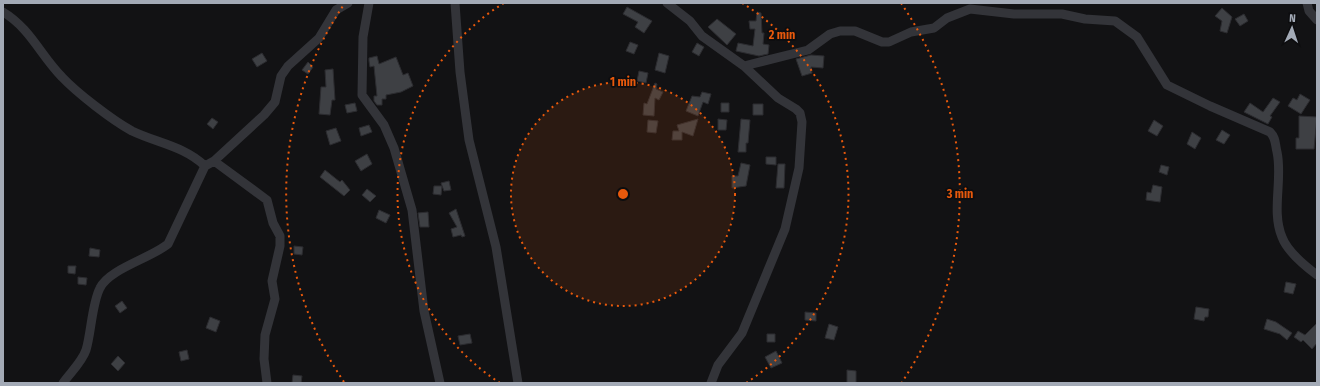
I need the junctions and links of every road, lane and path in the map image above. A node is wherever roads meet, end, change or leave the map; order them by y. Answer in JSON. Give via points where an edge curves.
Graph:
{"nodes":[{"id":1,"x":348,"y":3,"type":"edge"},
{"id":2,"x":369,"y":3,"type":"edge"},
{"id":3,"x":455,"y":3,"type":"edge"},
{"id":4,"x":667,"y":3,"type":"edge"},
{"id":5,"x":1307,"y":3,"type":"edge"},
{"id":6,"x":3,"y":12,"type":"edge"},
{"id":7,"x":1317,"y":20,"type":"edge"},
{"id":8,"x":744,"y":66,"type":"junction"},
{"id":9,"x":214,"y":161,"type":"junction"},
{"id":10,"x":205,"y":166,"type":"junction"},
{"id":11,"x":1317,"y":275,"type":"edge"},
{"id":12,"x":64,"y":383,"type":"edge"},
{"id":13,"x":267,"y":383,"type":"edge"},
{"id":14,"x":440,"y":383,"type":"edge"},
{"id":15,"x":518,"y":383,"type":"edge"},
{"id":16,"x":710,"y":383,"type":"edge"}],
"edges":[{"from":1,"to":9,"type":"street","via":[[336,10],[319,38],[288,66],[281,76],[275,102],[264,116]]},
{"from":2,"to":14,"type":"street","via":[[363,37],[362,95],[384,125],[394,148],[412,210],[424,311]]},
{"from":3,"to":15,"type":"street","via":[[460,72],[469,140],[496,247]]},
{"from":4,"to":8,"type":"street","via":[[690,21],[702,36]]},
{"from":5,"to":7,"type":"street","via":[[1309,11]]},
{"from":6,"to":10,"type":"street","via":[[33,39],[61,77],[89,101],[132,130],[195,156]]},
{"from":8,"to":11,"type":"street","via":[[808,50],[830,34],[840,31],[855,31],[882,42],[889,42],[911,32],[934,28],[946,18],[970,9],[1014,14],[1062,14],[1115,21],[1138,37],[1167,85],[1274,136],[1279,164],[1278,216],[1282,237]]},
{"from":8,"to":16,"type":"street","via":[[778,98],[800,113],[802,122],[799,168],[785,229],[742,333],[718,365]]},
{"from":9,"to":10,"type":"street"},
{"from":9,"to":13,"type":"street","via":[[267,200],[273,223],[280,236],[272,281],[274,303],[265,335]]},
{"from":10,"to":12,"type":"street","via":[[168,244],[153,255],[120,270],[108,278],[100,288],[86,351]]}]}
